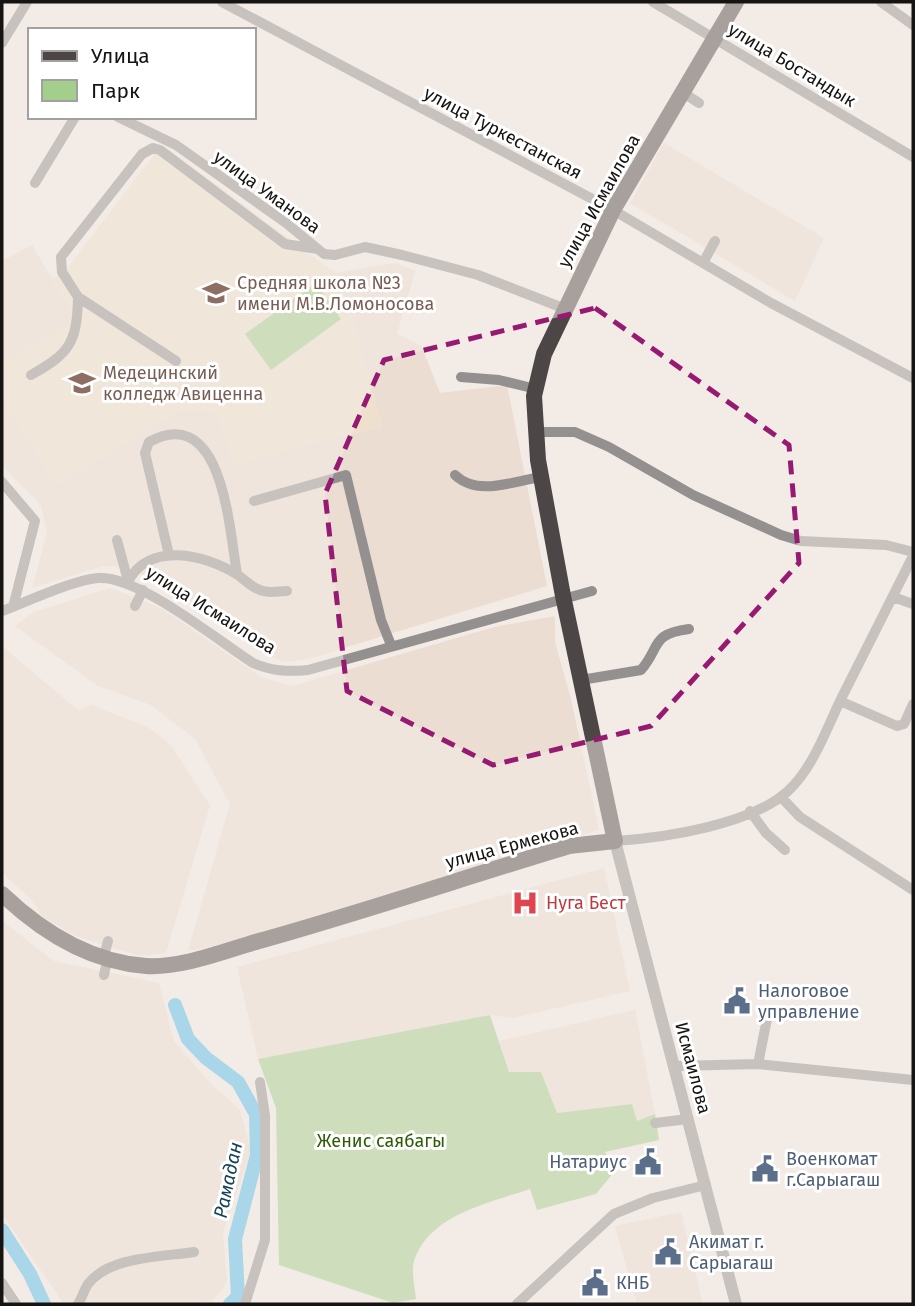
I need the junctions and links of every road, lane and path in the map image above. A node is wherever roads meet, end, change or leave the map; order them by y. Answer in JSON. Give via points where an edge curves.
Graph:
{"nodes":[{"id":1,"x":27,"y":2,"type":"edge"},
{"id":2,"x":222,"y":2,"type":"edge"},
{"id":3,"x":653,"y":2,"type":"edge"},
{"id":4,"x":736,"y":2,"type":"edge"},
{"id":5,"x":881,"y":2,"type":"edge"},
{"id":6,"x":913,"y":24,"type":"edge"},
{"id":7,"x":714,"y":37,"type":"junction"},
{"id":8,"x":2,"y":43,"type":"edge"},
{"id":9,"x":682,"y":92,"type":"junction"},
{"id":10,"x":699,"y":103,"type":"dead end"},
{"id":11,"x":74,"y":119,"type":"edge"},
{"id":12,"x":122,"y":119,"type":"edge"},
{"id":13,"x":913,"y":157,"type":"edge"},
{"id":14,"x":35,"y":183,"type":"dead end"},
{"id":15,"x":613,"y":210,"type":"junction"},
{"id":16,"x":715,"y":241,"type":"dead end"},
{"id":17,"x":318,"y":249,"type":"junction"},
{"id":18,"x":704,"y":263,"type":"junction"},
{"id":19,"x":78,"y":297,"type":"junction"},
{"id":20,"x":563,"y":308,"type":"junction"},
{"id":21,"x":176,"y":361,"type":"dead end"},
{"id":22,"x":31,"y":376,"type":"dead end"},
{"id":23,"x":461,"y":377,"type":"dead end"},
{"id":24,"x":913,"y":378,"type":"edge"},
{"id":25,"x":536,"y":389,"type":"junction"},
{"id":26,"x":534,"y":432,"type":"junction"},
{"id":27,"x":455,"y":475,"type":"dead end"},
{"id":28,"x":541,"y":477,"type":"junction"},
{"id":29,"x":2,"y":482,"type":"edge"},
{"id":30,"x":254,"y":501,"type":"dead end"},
{"id":31,"x":117,"y":540,"type":"dead end"},
{"id":32,"x":913,"y":554,"type":"edge"},
{"id":33,"x":169,"y":555,"type":"junction"},
{"id":34,"x":237,"y":574,"type":"junction"},
{"id":35,"x":128,"y":582,"type":"junction"},
{"id":36,"x":143,"y":590,"type":"junction"},
{"id":37,"x":287,"y":591,"type":"dead end"},
{"id":38,"x":592,"y":591,"type":"dead end"},
{"id":39,"x":563,"y":596,"type":"junction"},
{"id":40,"x":893,"y":597,"type":"junction"},
{"id":41,"x":913,"y":604,"type":"edge"},
{"id":42,"x":135,"y":606,"type":"dead end"},
{"id":43,"x":13,"y":607,"type":"junction"},
{"id":44,"x":2,"y":611,"type":"edge"},
{"id":45,"x":689,"y":629,"type":"dead end"},
{"id":46,"x":391,"y":645,"type":"junction"},
{"id":47,"x":581,"y":680,"type":"junction"},
{"id":48,"x":840,"y":701,"type":"junction"},
{"id":49,"x":913,"y":704,"type":"edge"},
{"id":50,"x":781,"y":797,"type":"junction"},
{"id":51,"x":750,"y":811,"type":"junction"},
{"id":52,"x":615,"y":841,"type":"junction"},
{"id":53,"x":785,"y":850,"type":"dead end"},
{"id":54,"x":913,"y":890,"type":"edge"},
{"id":55,"x":2,"y":895,"type":"edge"},
{"id":56,"x":107,"y":952,"type":"junction"},
{"id":57,"x":104,"y":975,"type":"dead end"},
{"id":58,"x":767,"y":1019,"type":"dead end"},
{"id":59,"x":758,"y":1064,"type":"junction"},
{"id":60,"x":674,"y":1066,"type":"junction"},
{"id":61,"x":913,"y":1080,"type":"edge"},
{"id":62,"x":260,"y":1082,"type":"dead end"},
{"id":63,"x":688,"y":1119,"type":"junction"},
{"id":64,"x":655,"y":1123,"type":"dead end"},
{"id":65,"x":706,"y":1185,"type":"junction"},
{"id":66,"x":194,"y":1252,"type":"dead end"},
{"id":67,"x":2,"y":1283,"type":"edge"},
{"id":68,"x":16,"y":1304,"type":"edge"},
{"id":69,"x":78,"y":1304,"type":"edge"},
{"id":70,"x":245,"y":1304,"type":"edge"},
{"id":71,"x":517,"y":1304,"type":"edge"},
{"id":72,"x":736,"y":1304,"type":"edge"}],
"edges":[{"from":1,"to":8,"type":"street"},
{"from":2,"to":15,"type":"street","name":"улица Туркестанская"},
{"from":3,"to":7,"type":"street","name":"улица Бостандык"},
{"from":4,"to":7,"type":"main road","name":"улица Исмаилова"},
{"from":5,"to":6,"type":"street"},
{"from":7,"to":9,"type":"main road","name":"улица Исмаилова"},
{"from":7,"to":13,"type":"street","name":"улица Бостандык"},
{"from":9,"to":10,"type":"street"},
{"from":9,"to":15,"type":"main road","name":"улица Исмаилова"},
{"from":11,"to":14,"type":"street"},
{"from":12,"to":17,"type":"street","name":"улица Уманова","via":[[176,145]]},
{"from":15,"to":18,"type":"street","name":"улица Туркестанская"},
{"from":15,"to":20,"type":"main road","name":"улица Исмаилова"},
{"from":16,"to":18,"type":"street"},
{"from":17,"to":19,"type":"street","via":[[285,244],[153,148],[142,154],[61,257],[62,272]]},
{"from":17,"to":20,"type":"street","name":"улица Уманова","via":[[335,255],[365,247],[402,255],[478,275]]},
{"from":18,"to":24,"type":"street","name":"улица Туркестанская"},
{"from":19,"to":21,"type":"street"},
{"from":19,"to":22,"type":"street","via":[[71,344],[60,359]]},
{"from":20,"to":25,"type":"main road","name":"улица Исмаилова"},
{"from":23,"to":25,"type":"street"},
{"from":25,"to":26,"type":"main road","name":"улица Исмаилова"},
{"from":26,"to":28,"type":"main road","name":"улица Исмаилова"},
{"from":26,"to":32,"type":"street","via":[[575,432],[693,495],[781,535],[801,541],[886,545]]},
{"from":27,"to":28,"type":"street","via":[[481,488]]},
{"from":28,"to":39,"type":"main road","name":"улица Исмаилова"},
{"from":29,"to":43,"type":"street","via":[[35,521]]},
{"from":30,"to":46,"type":"street","via":[[346,475]]},
{"from":31,"to":35,"type":"street"},
{"from":32,"to":40,"type":"street","name":"улица Ермекова"},
{"from":33,"to":34,"type":"street","via":[[216,564]]},
{"from":33,"to":34,"type":"street","via":[[145,453],[149,442],[169,433],[202,443],[213,462]]},
{"from":33,"to":35,"type":"street","via":[[144,560]]},
{"from":34,"to":37,"type":"street","via":[[259,590]]},
{"from":35,"to":36,"type":"street","name":"улица Исмаилова"},
{"from":35,"to":43,"type":"street","name":"улица Исмаилова","via":[[96,578]]},
{"from":36,"to":42,"type":"street"},
{"from":36,"to":46,"type":"street","name":"улица Исмаилова","via":[[272,671],[308,670]]},
{"from":38,"to":39,"type":"street"},
{"from":39,"to":46,"type":"street","name":"улица Исмаилова"},
{"from":39,"to":47,"type":"main road","name":"улица Исмаилова"},
{"from":40,"to":41,"type":"street"},
{"from":40,"to":48,"type":"street","name":"улица Ермекова"},
{"from":43,"to":44,"type":"street","name":"улица Исмаилова"},
{"from":45,"to":47,"type":"street","via":[[659,639],[641,670]]},
{"from":47,"to":52,"type":"main road","name":"улица Исмаилова"},
{"from":48,"to":49,"type":"street","via":[[900,726]]},
{"from":48,"to":50,"type":"street","name":"улица Ермекова","via":[[813,756]]},
{"from":50,"to":51,"type":"street","name":"улица Ермекова"},
{"from":50,"to":54,"type":"street","via":[[800,817]]},
{"from":51,"to":52,"type":"street","name":"улица Ермекова","via":[[701,829]]},
{"from":51,"to":53,"type":"street"},
{"from":52,"to":56,"type":"main road","name":"улица Ермекова","via":[[569,846],[292,932],[167,965],[146,966]]},
{"from":52,"to":60,"type":"street","name":"Исмаилова"},
{"from":55,"to":56,"type":"main road","name":"улица Ермекова","via":[[45,932]]},
{"from":56,"to":57,"type":"street"},
{"from":58,"to":59,"type":"street"},
{"from":59,"to":60,"type":"street"},
{"from":59,"to":61,"type":"street"},
{"from":60,"to":63,"type":"street","name":"Исмаилова"},
{"from":62,"to":70,"type":"street","via":[[265,1116],[265,1240]]},
{"from":63,"to":64,"type":"street"},
{"from":63,"to":65,"type":"street","name":"Исмаилова"},
{"from":65,"to":71,"type":"street","via":[[653,1198],[614,1214]]},
{"from":65,"to":72,"type":"street","name":"Исмаилова"},
{"from":66,"to":69,"type":"street","via":[[100,1273]]},
{"from":67,"to":68,"type":"street"}]}
